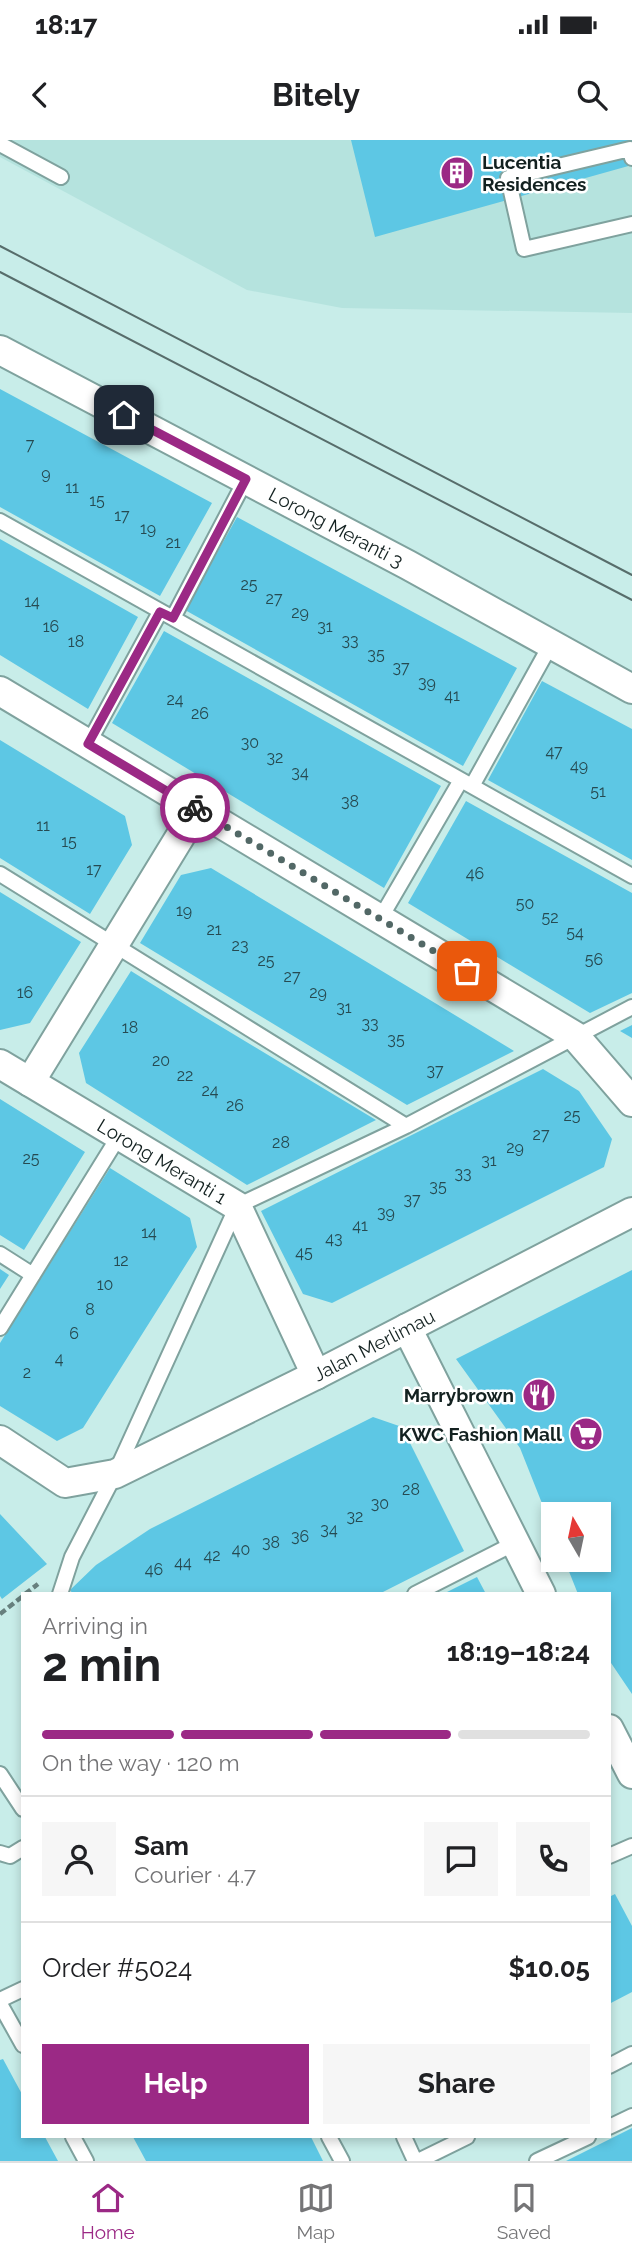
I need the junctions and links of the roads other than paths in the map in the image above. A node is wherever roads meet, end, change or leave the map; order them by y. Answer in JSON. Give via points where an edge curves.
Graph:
{"nodes":[{"id":1,"x":0,"y":144,"type":"edge"},
{"id":2,"x":632,"y":158,"type":"edge"},
{"id":3,"x":61,"y":177,"type":"dead end"},
{"id":4,"x":632,"y":224,"type":"edge"},
{"id":5,"x":0,"y":350,"type":"edge"},
{"id":6,"x":246,"y":479,"type":"junction"},
{"id":7,"x":0,"y":521,"type":"edge"},
{"id":8,"x":167,"y":615,"type":"junction"},
{"id":9,"x":551,"y":644,"type":"junction"},
{"id":10,"x":632,"y":689,"type":"edge"},
{"id":11,"x":0,"y":691,"type":"edge"},
{"id":12,"x":88,"y":744,"type":"junction"},
{"id":13,"x":466,"y":783,"type":"junction"},
{"id":14,"x":197,"y":809,"type":"junction"},
{"id":15,"x":0,"y":874,"type":"edge"},
{"id":16,"x":632,"y":876,"type":"edge"},
{"id":17,"x":380,"y":919,"type":"junction"},
{"id":18,"x":113,"y":946,"type":"junction"},
{"id":19,"x":632,"y":1007,"type":"edge"},
{"id":20,"x":575,"y":1035,"type":"junction"},
{"id":21,"x":0,"y":1065,"type":"edge"},
{"id":22,"x":30,"y":1083,"type":"junction"},
{"id":23,"x":632,"y":1102,"type":"edge"},
{"id":24,"x":406,"y":1126,"type":"junction"},
{"id":25,"x":119,"y":1136,"type":"junction"},
{"id":26,"x":237,"y":1206,"type":"junction"},
{"id":27,"x":632,"y":1212,"type":"edge"},
{"id":28,"x":0,"y":1254,"type":"edge"},
{"id":29,"x":33,"y":1275,"type":"junction"},
{"id":30,"x":0,"y":1328,"type":"edge"},
{"id":31,"x":407,"y":1328,"type":"junction"},
{"id":32,"x":316,"y":1375,"type":"junction"},
{"id":33,"x":0,"y":1440,"type":"edge"},
{"id":34,"x":115,"y":1474,"type":"junction"},
{"id":35,"x":515,"y":1543,"type":"junction"},
{"id":36,"x":61,"y":1592,"type":"edge"},
{"id":37,"x":419,"y":1592,"type":"edge"},
{"id":38,"x":540,"y":1592,"type":"edge"},
{"id":39,"x":611,"y":1733,"type":"edge"},
{"id":40,"x":0,"y":1774,"type":"edge"},
{"id":41,"x":632,"y":1774,"type":"edge"},
{"id":42,"x":21,"y":1806,"type":"edge"},
{"id":43,"x":632,"y":1846,"type":"edge"},
{"id":44,"x":21,"y":1849,"type":"edge"},
{"id":45,"x":0,"y":1853,"type":"edge"},
{"id":46,"x":611,"y":1855,"type":"edge"},
{"id":47,"x":21,"y":1990,"type":"edge"},
{"id":48,"x":0,"y":2002,"type":"edge"},
{"id":49,"x":21,"y":2041,"type":"edge"},
{"id":50,"x":632,"y":2054,"type":"edge"},
{"id":51,"x":611,"y":2065,"type":"edge"},
{"id":52,"x":632,"y":2116,"type":"edge"},
{"id":53,"x":611,"y":2126,"type":"edge"},
{"id":54,"x":74,"y":2138,"type":"edge"},
{"id":55,"x":330,"y":2138,"type":"edge"},
{"id":56,"x":404,"y":2138,"type":"edge"},
{"id":57,"x":465,"y":2138,"type":"edge"},
{"id":58,"x":586,"y":2138,"type":"edge"},
{"id":59,"x":86,"y":2161,"type":"edge"},
{"id":60,"x":341,"y":2161,"type":"edge"},
{"id":61,"x":416,"y":2161,"type":"edge"},
{"id":62,"x":537,"y":2161,"type":"edge"}],
"edges":[{"from":1,"to":3,"type":"lane"},
{"from":2,"to":4,"type":"lane","via":[[630,149],[508,178],[524,249]]},
{"from":5,"to":6,"type":"street","name":"Lorong Meranti 3"},
{"from":6,"to":8,"type":"lane"},
{"from":6,"to":9,"type":"street","name":"Lorong Meranti 3"},
{"from":7,"to":8,"type":"lane"},
{"from":8,"to":12,"type":"lane"},
{"from":8,"to":13,"type":"lane"},
{"from":9,"to":10,"type":"street","name":"Lorong Meranti 3"},
{"from":9,"to":13,"type":"lane"},
{"from":11,"to":12,"type":"street"},
{"from":12,"to":14,"type":"street"},
{"from":13,"to":16,"type":"lane"},
{"from":13,"to":17,"type":"lane"},
{"from":14,"to":17,"type":"street"},
{"from":14,"to":18,"type":"street"},
{"from":15,"to":18,"type":"lane"},
{"from":17,"to":20,"type":"street"},
{"from":18,"to":22,"type":"street"},
{"from":18,"to":24,"type":"lane"},
{"from":19,"to":20,"type":"lane"},
{"from":20,"to":23,"type":"street"},
{"from":20,"to":24,"type":"lane"},
{"from":21,"to":22,"type":"street","name":"Lorong Meranti 1"},
{"from":22,"to":25,"type":"street","name":"Lorong Meranti 1"},
{"from":24,"to":26,"type":"lane"},
{"from":25,"to":26,"type":"street","name":"Lorong Meranti 1"},
{"from":25,"to":29,"type":"lane"},
{"from":26,"to":32,"type":"street","name":"Lorong Meranti 1"},
{"from":26,"to":34,"type":"lane"},
{"from":27,"to":31,"type":"street","name":"Jalan Merlimau"},
{"from":28,"to":29,"type":"lane"},
{"from":29,"to":30,"type":"lane"},
{"from":31,"to":32,"type":"street","name":"Jalan Merlimau"},
{"from":31,"to":35,"type":"street"},
{"from":32,"to":34,"type":"street","name":"Jalan Merlimau"},
{"from":33,"to":34,"type":"street","name":"Jalan Merlimau","via":[[65,1483]]},
{"from":34,"to":36,"type":"lane","via":[[72,1557]]},
{"from":35,"to":37,"type":"lane"},
{"from":35,"to":38,"type":"street"},
{"from":39,"to":41,"type":"street"},
{"from":40,"to":42,"type":"lane"},
{"from":43,"to":46,"type":"lane"},
{"from":44,"to":45,"type":"lane","via":[[10,1856]]},
{"from":47,"to":48,"type":"lane"},
{"from":48,"to":49,"type":"lane"},
{"from":50,"to":51,"type":"lane"},
{"from":52,"to":53,"type":"lane"},
{"from":54,"to":59,"type":"lane"},
{"from":55,"to":60,"type":"lane"},
{"from":56,"to":61,"type":"lane"},
{"from":57,"to":61,"type":"lane"},
{"from":58,"to":62,"type":"lane"}]}
